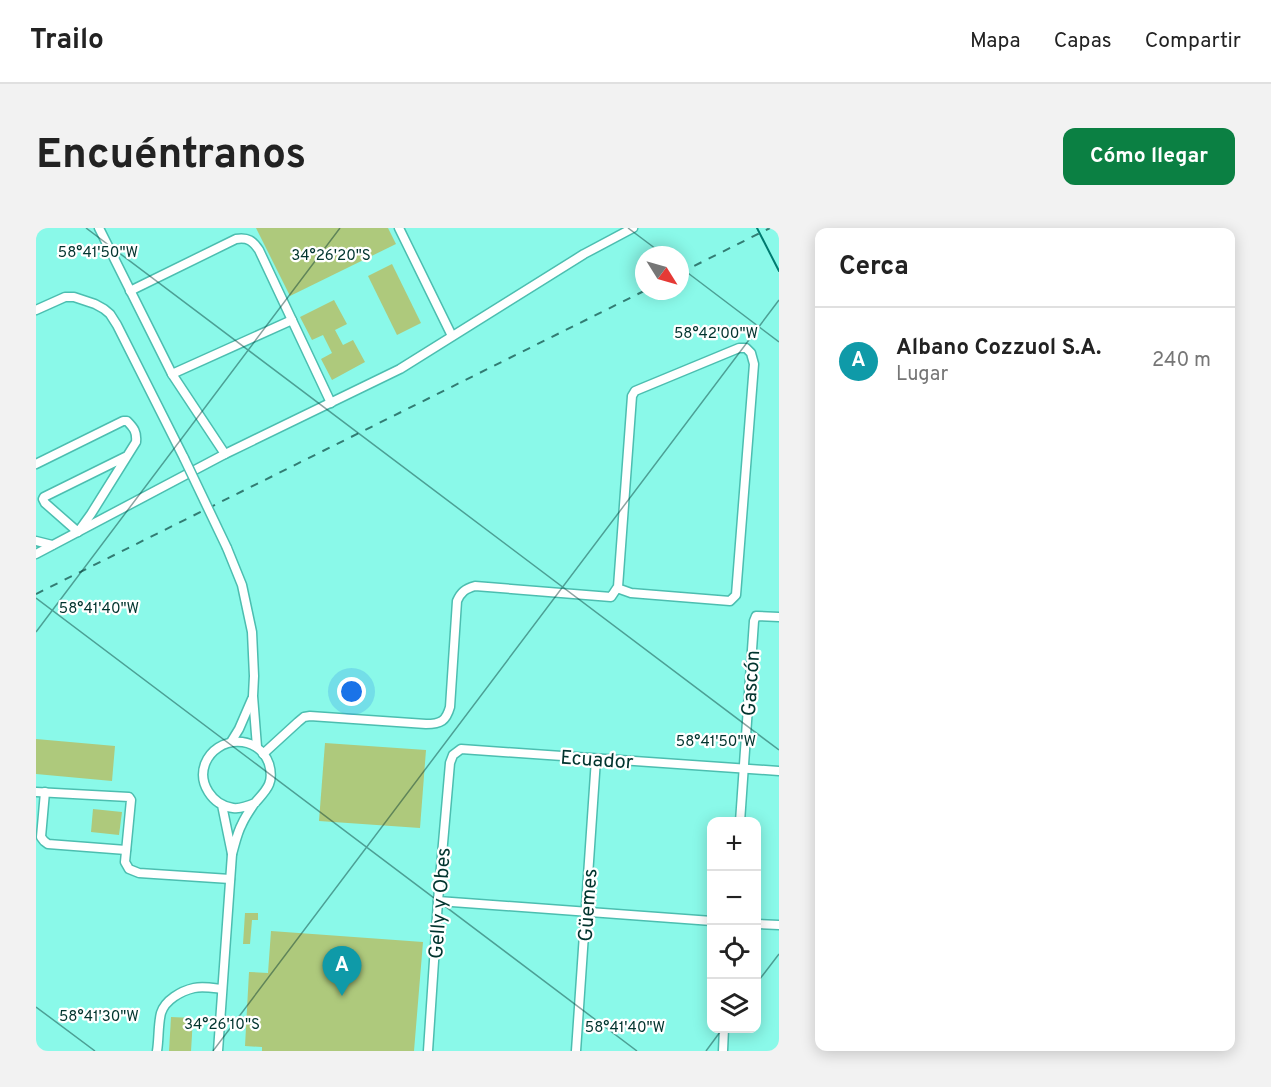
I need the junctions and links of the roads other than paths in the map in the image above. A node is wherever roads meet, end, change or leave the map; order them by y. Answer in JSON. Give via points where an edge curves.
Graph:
{"nodes":[{"id":1,"x":99,"y":228,"type":"edge"},
{"id":2,"x":399,"y":228,"type":"edge"},
{"id":3,"x":633,"y":228,"type":"edge"},
{"id":4,"x":130,"y":291,"type":"junction"},
{"id":5,"x":36,"y":310,"type":"edge"},
{"id":6,"x":292,"y":320,"type":"junction"},
{"id":7,"x":452,"y":336,"type":"junction"},
{"id":8,"x":172,"y":374,"type":"junction"},
{"id":9,"x":331,"y":403,"type":"junction"},
{"id":10,"x":225,"y":454,"type":"junction"},
{"id":11,"x":127,"y":456,"type":"junction"},
{"id":12,"x":36,"y":464,"type":"edge"},
{"id":13,"x":40,"y":497,"type":"edge"},
{"id":14,"x":78,"y":532,"type":"junction"},
{"id":15,"x":36,"y":541,"type":"edge"},
{"id":16,"x":52,"y":545,"type":"junction"},
{"id":17,"x":36,"y":554,"type":"edge"},
{"id":18,"x":617,"y":588,"type":"junction"},
{"id":19,"x":779,"y":617,"type":"edge"},
{"id":20,"x":253,"y":696,"type":"junction"},
{"id":21,"x":231,"y":742,"type":"junction"},
{"id":22,"x":260,"y":751,"type":"junction"},
{"id":23,"x":453,"y":755,"type":"joint"},
{"id":24,"x":596,"y":759,"type":"junction"},
{"id":25,"x":744,"y":769,"type":"junction"},
{"id":26,"x":779,"y":771,"type":"edge"},
{"id":27,"x":40,"y":792,"type":"edge"},
{"id":28,"x":255,"y":803,"type":"junction"},
{"id":29,"x":222,"y":805,"type":"junction"},
{"id":30,"x":740,"y":817,"type":"edge"},
{"id":31,"x":126,"y":850,"type":"junction"},
{"id":32,"x":232,"y":854,"type":"junction"},
{"id":33,"x":230,"y":879,"type":"junction"},
{"id":34,"x":438,"y":901,"type":"junction"},
{"id":35,"x":587,"y":911,"type":"junction"},
{"id":36,"x":707,"y":921,"type":"edge"},
{"id":37,"x":761,"y":924,"type":"edge"},
{"id":38,"x":779,"y":925,"type":"edge"},
{"id":39,"x":222,"y":988,"type":"junction"},
{"id":40,"x":724,"y":1033,"type":"edge"},
{"id":41,"x":157,"y":1051,"type":"edge"},
{"id":42,"x":218,"y":1051,"type":"edge"},
{"id":43,"x":428,"y":1051,"type":"edge"},
{"id":44,"x":576,"y":1051,"type":"edge"},
{"id":45,"x":723,"y":1051,"type":"edge"}],
"edges":[{"from":1,"to":4,"type":"street"},
{"from":2,"to":7,"type":"street"},
{"from":3,"to":7,"type":"street"},
{"from":4,"to":6,"type":"street","via":[[236,239],[249,239],[259,250]]},
{"from":4,"to":8,"type":"street"},
{"from":5,"to":20,"type":"street","bridge":true,"via":[[65,297],[75,297],[95,304],[110,314],[117,325],[242,585],[252,632]]},
{"from":6,"to":8,"type":"street"},
{"from":6,"to":9,"type":"street"},
{"from":7,"to":9,"type":"street","via":[[400,369]]},
{"from":8,"to":10,"type":"street"},
{"from":9,"to":10,"type":"street"},
{"from":10,"to":14,"type":"street"},
{"from":11,"to":12,"type":"street","via":[[137,434],[123,421]]},
{"from":11,"to":13,"type":"street"},
{"from":11,"to":14,"type":"street"},
{"from":13,"to":14,"type":"street"},
{"from":14,"to":16,"type":"street"},
{"from":15,"to":16,"type":"street"},
{"from":16,"to":17,"type":"street"},
{"from":18,"to":18,"type":"street","via":[[632,396],[656,382],[746,348],[754,364],[736,595],[730,601],[631,593]]},
{"from":18,"to":22,"type":"street","via":[[611,597],[466,588],[457,600],[450,707],[441,722],[310,716]]},
{"from":19,"to":25,"type":"street","name":"Gascón","via":[[756,616],[754,621]]},
{"from":20,"to":21,"type":"street"},
{"from":20,"to":22,"type":"street"},
{"from":21,"to":22,"type":"street","via":[[249,743]]},
{"from":21,"to":29,"type":"street","via":[[216,749],[204,770],[206,787]]},
{"from":22,"to":28,"type":"street","via":[[268,762],[270,780]]},
{"from":23,"to":24,"type":"street","name":"Ecuador","via":[[461,749]]},
{"from":23,"to":34,"type":"street","name":"Gelly y Obes"},
{"from":24,"to":25,"type":"street","name":"Ecuador"},
{"from":24,"to":35,"type":"street","name":"Güemes"},
{"from":25,"to":26,"type":"street","name":"Ecuador"},
{"from":25,"to":30,"type":"street","name":"Gascón"},
{"from":27,"to":31,"type":"street","via":[[44,842]]},
{"from":27,"to":31,"type":"street","via":[[129,797]]},
{"from":28,"to":29,"type":"street","via":[[233,808]]},
{"from":28,"to":32,"type":"street","via":[[242,822]]},
{"from":29,"to":32,"type":"street"},
{"from":31,"to":33,"type":"street","via":[[125,862],[139,873]]},
{"from":32,"to":33,"type":"street"},
{"from":33,"to":39,"type":"street"},
{"from":34,"to":35,"type":"street"},
{"from":34,"to":43,"type":"street","name":"Gelly y Obes"},
{"from":35,"to":36,"type":"street"},
{"from":35,"to":44,"type":"street","name":"Güemes"},
{"from":37,"to":38,"type":"street"},
{"from":39,"to":41,"type":"street","via":[[195,988],[165,1005]]},
{"from":39,"to":42,"type":"street"},
{"from":40,"to":45,"type":"street"}]}
